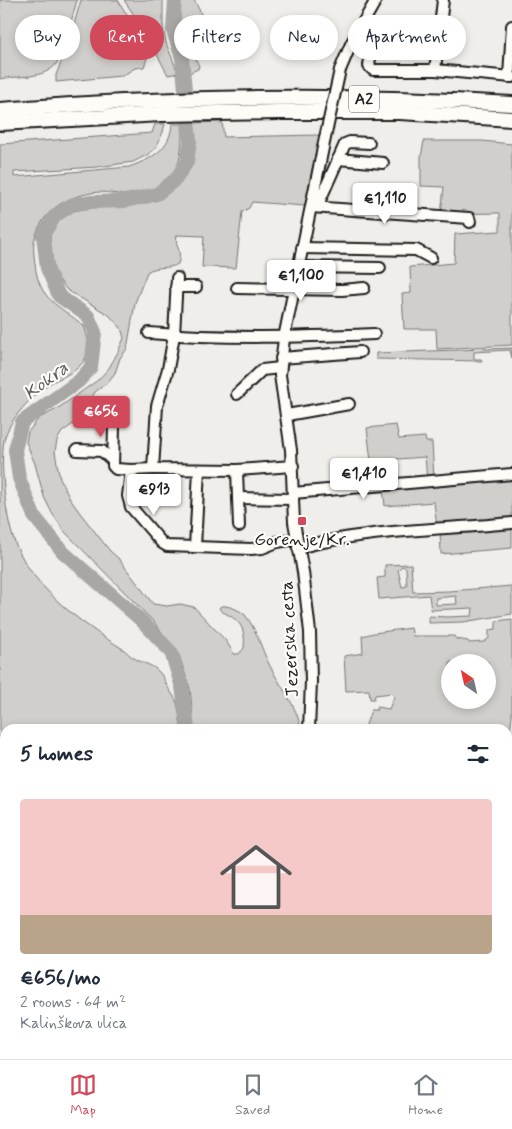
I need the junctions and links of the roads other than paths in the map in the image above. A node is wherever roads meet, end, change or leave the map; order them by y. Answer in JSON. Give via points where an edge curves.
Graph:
{"nodes":[{"id":1,"x":443,"y":0,"type":"edge"},
{"id":2,"x":376,"y":1,"type":"edge"},
{"id":3,"x":369,"y":15,"type":"edge"},
{"id":4,"x":512,"y":26,"type":"edge"},
{"id":5,"x":348,"y":53,"type":"edge"},
{"id":6,"x":371,"y":60,"type":"edge"},
{"id":7,"x":435,"y":70,"type":"junction"},
{"id":8,"x":510,"y":77,"type":"edge"},
{"id":9,"x":512,"y":104,"type":"edge"},
{"id":10,"x":217,"y":106,"type":"junction"},
{"id":11,"x":161,"y":108,"type":"junction"},
{"id":12,"x":0,"y":110,"type":"edge"},
{"id":13,"x":512,"y":119,"type":"edge"},
{"id":14,"x":0,"y":123,"type":"edge"},
{"id":15,"x":369,"y":143,"type":"dead end"},
{"id":16,"x":338,"y":158,"type":"junction"},
{"id":17,"x":383,"y":163,"type":"dead end"},
{"id":18,"x":314,"y":207,"type":"junction"},
{"id":19,"x":470,"y":222,"type":"dead end"},
{"id":20,"x":302,"y":248,"type":"junction"},
{"id":21,"x":431,"y":258,"type":"dead end"},
{"id":22,"x":298,"y":267,"type":"junction"},
{"id":23,"x":380,"y":268,"type":"dead end"},
{"id":24,"x":196,"y":287,"type":"dead end"},
{"id":25,"x":238,"y":288,"type":"dead end"},
{"id":26,"x":364,"y":288,"type":"dead end"},
{"id":27,"x":294,"y":290,"type":"junction"},
{"id":28,"x":149,"y":333,"type":"dead end"},
{"id":29,"x":374,"y":334,"type":"dead end"},
{"id":30,"x":174,"y":335,"type":"junction"},
{"id":31,"x":284,"y":338,"type":"junction"},
{"id":32,"x":360,"y":352,"type":"dead end"},
{"id":33,"x":281,"y":363,"type":"junction"},
{"id":34,"x":237,"y":394,"type":"dead end"},
{"id":35,"x":349,"y":404,"type":"dead end"},
{"id":36,"x":287,"y":415,"type":"junction"},
{"id":37,"x":114,"y":427,"type":"dead end"},
{"id":38,"x":77,"y":450,"type":"dead end"},
{"id":39,"x":113,"y":461,"type":"junction"},
{"id":40,"x":293,"y":466,"type":"junction"},
{"id":41,"x":153,"y":469,"type":"junction"},
{"id":42,"x":132,"y":470,"type":"junction"},
{"id":43,"x":199,"y":470,"type":"junction"},
{"id":44,"x":237,"y":470,"type":"junction"},
{"id":45,"x":512,"y":474,"type":"edge"},
{"id":46,"x":293,"y":496,"type":"junction"},
{"id":47,"x":238,"y":498,"type":"junction"},
{"id":48,"x":512,"y":523,"type":"edge"},
{"id":49,"x":239,"y":526,"type":"dead end"},
{"id":50,"x":297,"y":543,"type":"junction"},
{"id":51,"x":195,"y":547,"type":"junction"},
{"id":52,"x":309,"y":724,"type":"edge"}],
"edges":[{"from":1,"to":7,"type":"street"},
{"from":2,"to":3,"type":"street","name":"Jezerska cesta"},
{"from":4,"to":8,"type":"street"},
{"from":5,"to":18,"type":"street","name":"Jezerska cesta","bridge":true,"via":[[340,70],[325,138]]},
{"from":6,"to":7,"type":"street","via":[[373,70]]},
{"from":7,"to":8,"type":"street"},
{"from":9,"to":10,"type":"highway","number":"A2","via":[[354,99]]},
{"from":10,"to":11,"type":"highway","number":"A2"},
{"from":10,"to":13,"type":"highway","number":"A2"},
{"from":11,"to":12,"type":"highway","number":"A2","via":[[78,104]]},
{"from":11,"to":14,"type":"highway","number":"A2"},
{"from":15,"to":16,"type":"street","via":[[345,144]]},
{"from":16,"to":17,"type":"street"},
{"from":16,"to":18,"type":"street"},
{"from":18,"to":19,"type":"street","via":[[469,218]]},
{"from":18,"to":20,"type":"street","name":"Jezerska cesta"},
{"from":20,"to":21,"type":"street","via":[[416,250]]},
{"from":20,"to":22,"type":"street","name":"Jezerska cesta"},
{"from":22,"to":23,"type":"street"},
{"from":22,"to":27,"type":"street","name":"Jezerska cesta"},
{"from":24,"to":30,"type":"street","via":[[176,282]]},
{"from":25,"to":27,"type":"street"},
{"from":26,"to":27,"type":"street"},
{"from":27,"to":31,"type":"street","name":"Jezerska cesta"},
{"from":28,"to":30,"type":"street"},
{"from":29,"to":31,"type":"street"},
{"from":30,"to":31,"type":"street"},
{"from":30,"to":41,"type":"street","via":[[157,406]]},
{"from":31,"to":33,"type":"street","name":"Jezerska cesta"},
{"from":32,"to":33,"type":"street"},
{"from":33,"to":34,"type":"street","via":[[262,370]]},
{"from":33,"to":36,"type":"street","name":"Jezerska cesta"},
{"from":35,"to":36,"type":"street"},
{"from":36,"to":40,"type":"street","name":"Jezerska cesta"},
{"from":37,"to":39,"type":"street"},
{"from":38,"to":39,"type":"street","via":[[102,450]]},
{"from":39,"to":42,"type":"street","via":[[116,469]]},
{"from":40,"to":44,"type":"street"},
{"from":40,"to":46,"type":"street","name":"Jezerska cesta"},
{"from":41,"to":42,"type":"street"},
{"from":41,"to":43,"type":"street"},
{"from":42,"to":51,"type":"street","via":[[128,496],[131,508],[142,522],[167,546]]},
{"from":43,"to":44,"type":"street"},
{"from":43,"to":51,"type":"street"},
{"from":44,"to":47,"type":"street"},
{"from":45,"to":46,"type":"street"},
{"from":46,"to":47,"type":"street"},
{"from":46,"to":50,"type":"street","name":"Jezerska cesta"},
{"from":47,"to":49,"type":"street"},
{"from":48,"to":50,"type":"street"},
{"from":50,"to":51,"type":"street","via":[[276,542],[252,549]]},
{"from":50,"to":52,"type":"street","name":"Jezerska cesta","via":[[310,632]]}]}
